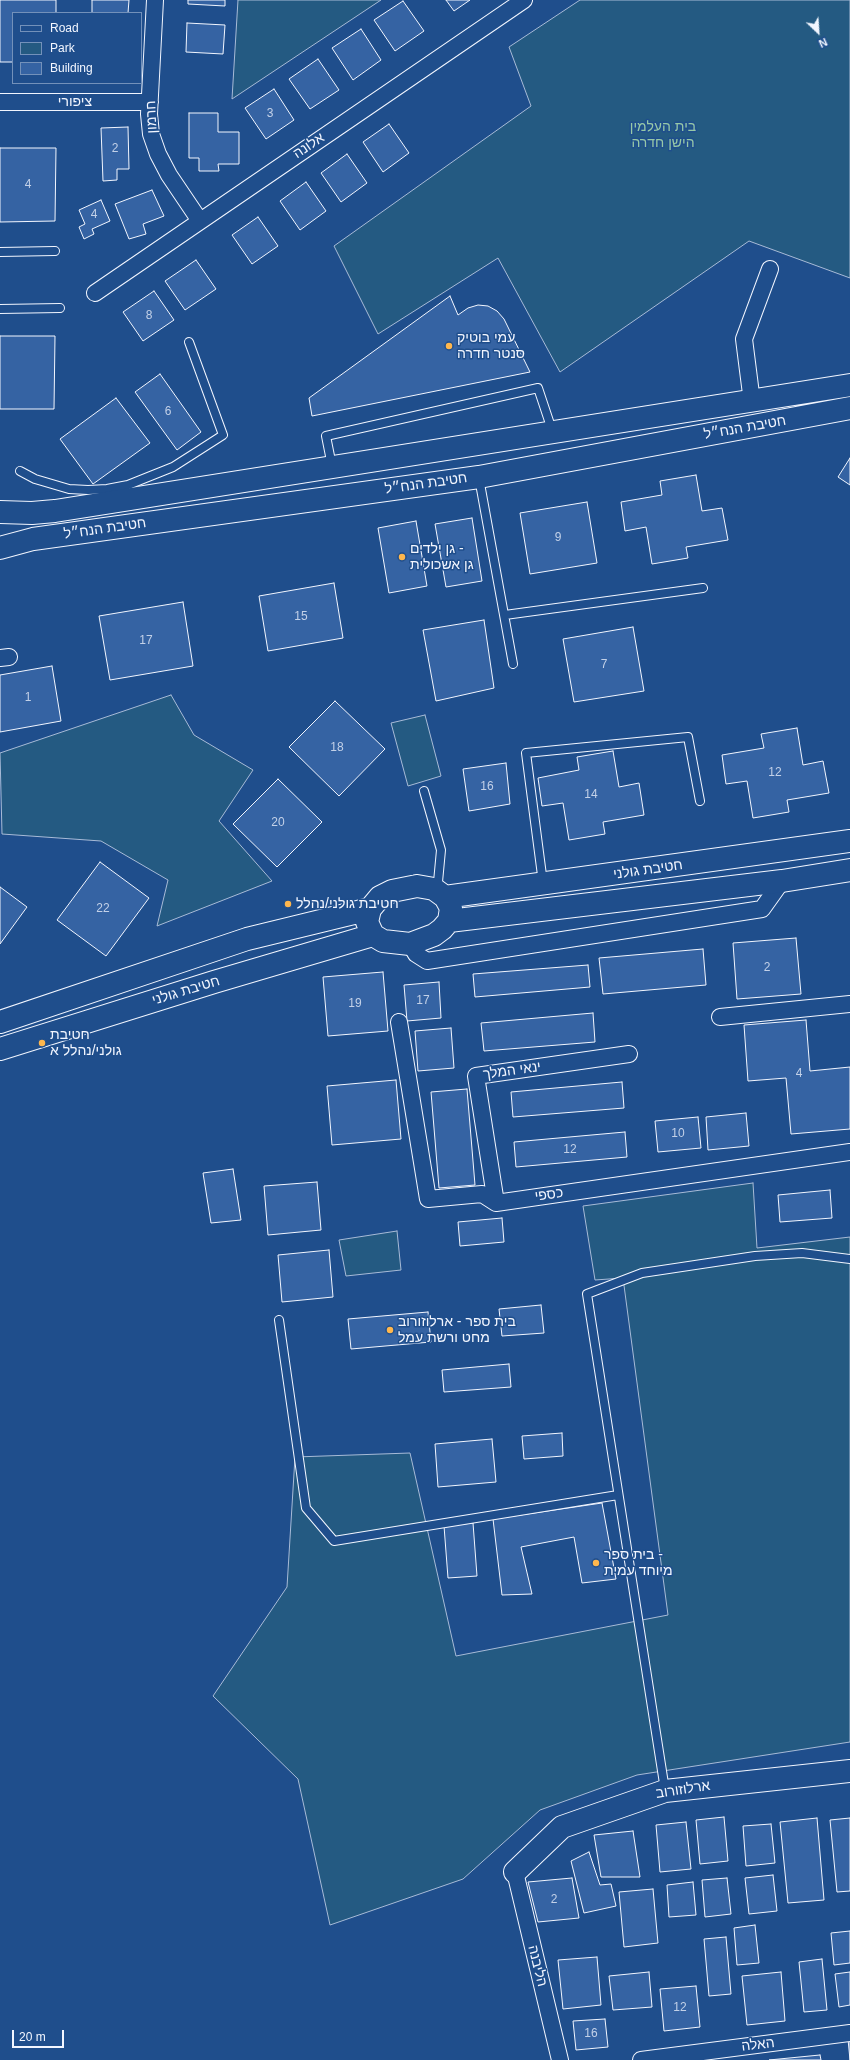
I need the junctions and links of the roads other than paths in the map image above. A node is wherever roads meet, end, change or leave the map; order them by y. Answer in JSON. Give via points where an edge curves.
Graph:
{"nodes":[{"id":1,"x":155,"y":0,"type":"edge"},
{"id":2,"x":524,"y":0,"type":"edge"},
{"id":3,"x":0,"y":102,"type":"edge"},
{"id":4,"x":150,"y":102,"type":"junction"},
{"id":5,"x":200,"y":220,"type":"junction"},
{"id":6,"x":55,"y":251,"type":"dead end"},
{"id":7,"x":0,"y":252,"type":"edge"},
{"id":8,"x":770,"y":269,"type":"dead end"},
{"id":9,"x":94,"y":293,"type":"dead end"},
{"id":10,"x":60,"y":308,"type":"dead end"},
{"id":11,"x":0,"y":310,"type":"edge"},
{"id":12,"x":189,"y":342,"type":"dead end"},
{"id":13,"x":850,"y":385,"type":"edge"},
{"id":14,"x":752,"y":402,"type":"junction"},
{"id":15,"x":850,"y":408,"type":"edge"},
{"id":16,"x":553,"y":433,"type":"junction"},
{"id":17,"x":332,"y":468,"type":"junction"},
{"id":18,"x":20,"y":471,"type":"dead end"},
{"id":19,"x":478,"y":477,"type":"junction"},
{"id":20,"x":120,"y":493,"type":"junction"},
{"id":21,"x":0,"y":512,"type":"edge"},
{"id":22,"x":0,"y":548,"type":"edge"},
{"id":23,"x":702,"y":588,"type":"dead end"},
{"id":24,"x":505,"y":615,"type":"junction"},
{"id":25,"x":513,"y":664,"type":"dead end"},
{"id":26,"x":424,"y":791,"type":"dead end"},
{"id":27,"x":700,"y":801,"type":"dead end"},
{"id":28,"x":850,"y":841,"type":"edge"},
{"id":29,"x":850,"y":873,"type":"edge"},
{"id":30,"x":782,"y":881,"type":"junction"},
{"id":31,"x":543,"y":884,"type":"junction"},
{"id":32,"x":440,"y":893,"type":"junction"},
{"id":33,"x":370,"y":909,"type":"junction"},
{"id":34,"x":449,"y":921,"type":"junction"},
{"id":35,"x":373,"y":935,"type":"junction"},
{"id":36,"x":410,"y":944,"type":"junction"},
{"id":37,"x":850,"y":1004,"type":"edge"},
{"id":38,"x":720,"y":1017,"type":"dead end"},
{"id":39,"x":0,"y":1022,"type":"edge"},
{"id":40,"x":399,"y":1022,"type":"dead end"},
{"id":41,"x":0,"y":1049,"type":"edge"},
{"id":42,"x":629,"y":1054,"type":"dead end"},
{"id":43,"x":850,"y":1152,"type":"edge"},
{"id":44,"x":496,"y":1203,"type":"junction"},
{"id":45,"x":850,"y":1259,"type":"edge"},
{"id":46,"x":280,"y":1320,"type":"dead end"},
{"id":47,"x":618,"y":1495,"type":"junction"},
{"id":48,"x":850,"y":1771,"type":"edge"},
{"id":49,"x":665,"y":1790,"type":"junction"},
{"id":50,"x":515,"y":1872,"type":"joint"},
{"id":51,"x":850,"y":2033,"type":"edge"},
{"id":52,"x":560,"y":2060,"type":"edge"},
{"id":53,"x":641,"y":2060,"type":"edge"}],
"edges":[{"from":1,"to":4,"type":"street","name":"חרמון"},
{"from":2,"to":5,"type":"street","name":"אלונה"},
{"from":3,"to":4,"type":"street","name":"ציפורי"},
{"from":4,"to":5,"type":"street","name":"חרמון","via":[[150,129],[158,154]]},
{"from":5,"to":9,"type":"street","name":"אלונה"},
{"from":6,"to":7,"type":"lane"},
{"from":8,"to":14,"type":"street","via":[[744,339]]},
{"from":10,"to":11,"type":"lane"},
{"from":12,"to":20,"type":"lane","via":[[223,435],[173,466]]},
{"from":13,"to":14,"type":"street","name":"חטיבת הנח״ל"},
{"from":14,"to":16,"type":"street","name":"חטיבת הנח״ל"},
{"from":15,"to":19,"type":"street","name":"חטיבת הנח״ל"},
{"from":16,"to":17,"type":"street","name":"חטיבת הנח״ל"},
{"from":16,"to":17,"type":"lane","via":[[538,388],[326,436]]},
{"from":17,"to":20,"type":"street","name":"חטיבת הנח״ל"},
{"from":18,"to":20,"type":"lane","via":[[46,483],[69,489]]},
{"from":19,"to":22,"type":"street","name":"חטיבת הנח״ל","via":[[33,539]]},
{"from":19,"to":24,"type":"lane"},
{"from":20,"to":21,"type":"street","name":"חטיבת הנח״ל","via":[[32,513]]},
{"from":23,"to":24,"type":"lane"},
{"from":24,"to":25,"type":"lane"},
{"from":26,"to":32,"type":"lane","via":[[441,850],[438,882]]},
{"from":27,"to":31,"type":"lane","via":[[688,737],[526,753]]},
{"from":28,"to":31,"type":"street","name":"חטיבת גולני"},
{"from":29,"to":30,"type":"street","name":"חטיבת גולני"},
{"from":30,"to":34,"type":"street","name":"חטיבת גולני"},
{"from":30,"to":36,"type":"street","via":[[762,909],[427,961],[416,954]]},
{"from":31,"to":32,"type":"street","name":"חטיבת גולני"},
{"from":32,"to":33,"type":"street","via":[[417,886],[392,891],[380,896]]},
{"from":32,"to":34,"type":"street","via":[[451,908]]},
{"from":33,"to":35,"type":"street","via":[[367,922]]},
{"from":33,"to":39,"type":"street","name":"חטיבת גולני","via":[[247,939]]},
{"from":34,"to":36,"type":"street","via":[[434,935]]},
{"from":35,"to":36,"type":"street","via":[[383,941]]},
{"from":35,"to":41,"type":"street","name":"חטיבת גולני"},
{"from":37,"to":38,"type":"street"},
{"from":40,"to":44,"type":"street","via":[[428,1199],[482,1194]]},
{"from":42,"to":44,"type":"street","name":"ינאי המלך","via":[[476,1076]]},
{"from":43,"to":44,"type":"street","name":"כספי"},
{"from":45,"to":47,"type":"lane","via":[[802,1253],[755,1256],[642,1274],[587,1294]]},
{"from":46,"to":47,"type":"lane","via":[[306,1508],[334,1541]]},
{"from":47,"to":49,"type":"lane"},
{"from":48,"to":49,"type":"street","name":"ארלוזורוב"},
{"from":49,"to":50,"type":"street","name":"ארלוזורוב","via":[[562,1827]]},
{"from":50,"to":52,"type":"street","name":"הליבנה"},
{"from":51,"to":53,"type":"street","name":"האלה"}]}
